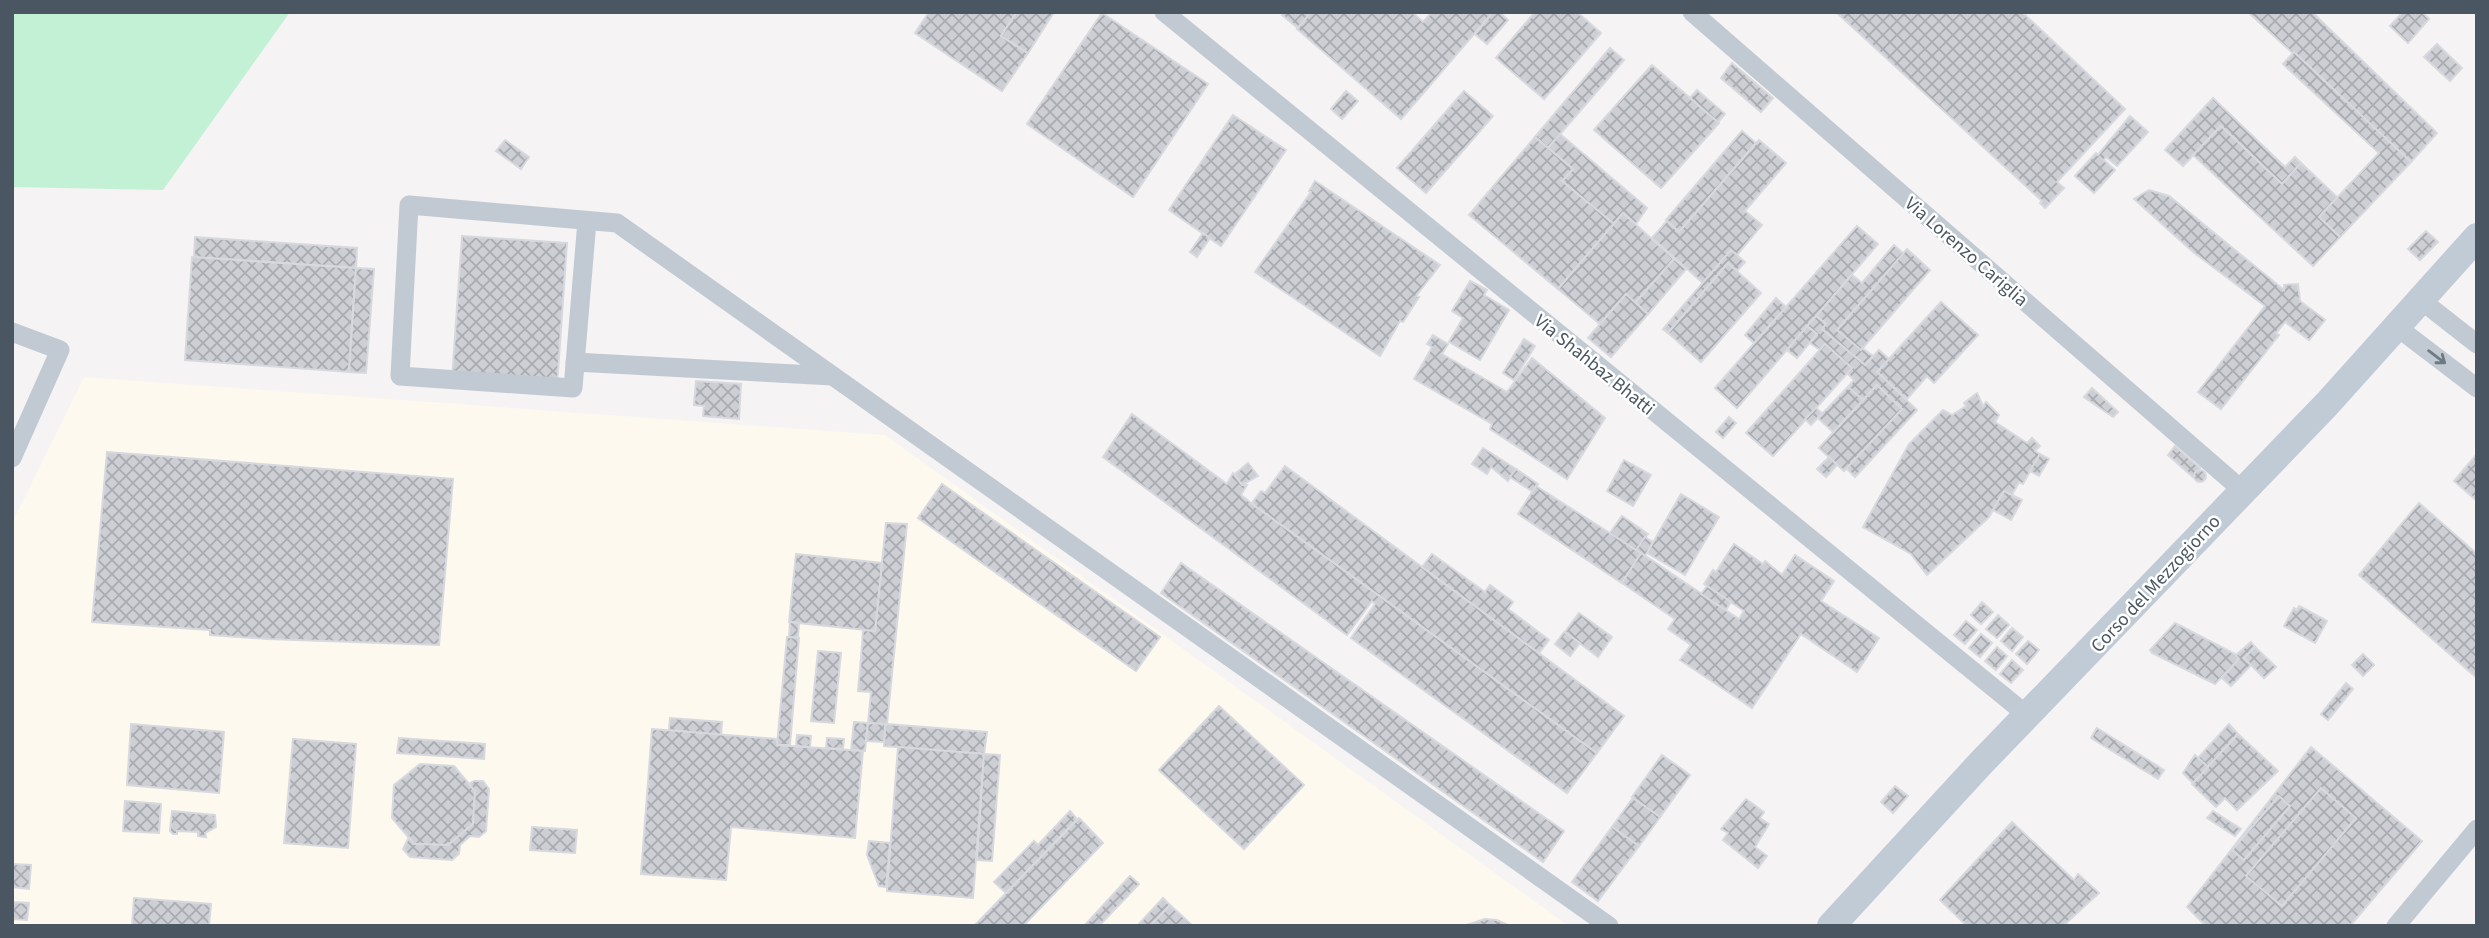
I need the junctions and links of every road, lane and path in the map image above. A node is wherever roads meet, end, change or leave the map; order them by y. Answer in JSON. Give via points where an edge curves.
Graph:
{"nodes":[{"id":1,"x":1164,"y":12,"type":"edge"},
{"id":2,"x":1692,"y":12,"type":"edge"},
{"id":3,"x":587,"y":221,"type":"junction"},
{"id":4,"x":2477,"y":237,"type":"edge"},
{"id":5,"x":2422,"y":301,"type":"junction"},
{"id":6,"x":2397,"y":327,"type":"junction"},
{"id":7,"x":12,"y":332,"type":"edge"},
{"id":8,"x":2477,"y":345,"type":"edge"},
{"id":9,"x":575,"y":362,"type":"junction"},
{"id":10,"x":834,"y":376,"type":"junction"},
{"id":11,"x":2477,"y":388,"type":"edge"},
{"id":12,"x":12,"y":458,"type":"edge"},
{"id":13,"x":2242,"y":490,"type":"junction"},
{"id":14,"x":2027,"y":715,"type":"junction"},
{"id":15,"x":2477,"y":830,"type":"edge"},
{"id":16,"x":1609,"y":926,"type":"edge"},
{"id":17,"x":1830,"y":926,"type":"edge"},
{"id":18,"x":2396,"y":926,"type":"edge"}],
"edges":[{"from":1,"to":14,"type":"street","name":"Via Shahbaz Bhatti"},
{"from":2,"to":13,"type":"street","name":"Via Lorenzo Cariglia"},
{"from":3,"to":9,"type":"street"},
{"from":3,"to":9,"type":"street","via":[[409,205],[400,376],[573,388]]},
{"from":3,"to":10,"type":"street","via":[[617,223]]},
{"from":4,"to":5,"type":"main road","name":"Corso del Mezzogiorno"},
{"from":5,"to":6,"type":"main road","name":"Corso del Mezzogiorno"},
{"from":5,"to":8,"type":"street"},
{"from":6,"to":11,"type":"street","one_way":true},
{"from":6,"to":13,"type":"main road","name":"Corso del Mezzogiorno"},
{"from":7,"to":12,"type":"street","via":[[60,351]]},
{"from":9,"to":10,"type":"street"},
{"from":10,"to":16,"type":"street"},
{"from":13,"to":14,"type":"main road","name":"Corso del Mezzogiorno"},
{"from":14,"to":17,"type":"main road","name":"Corso del Mezzogiorno"},
{"from":15,"to":18,"type":"street"}]}
